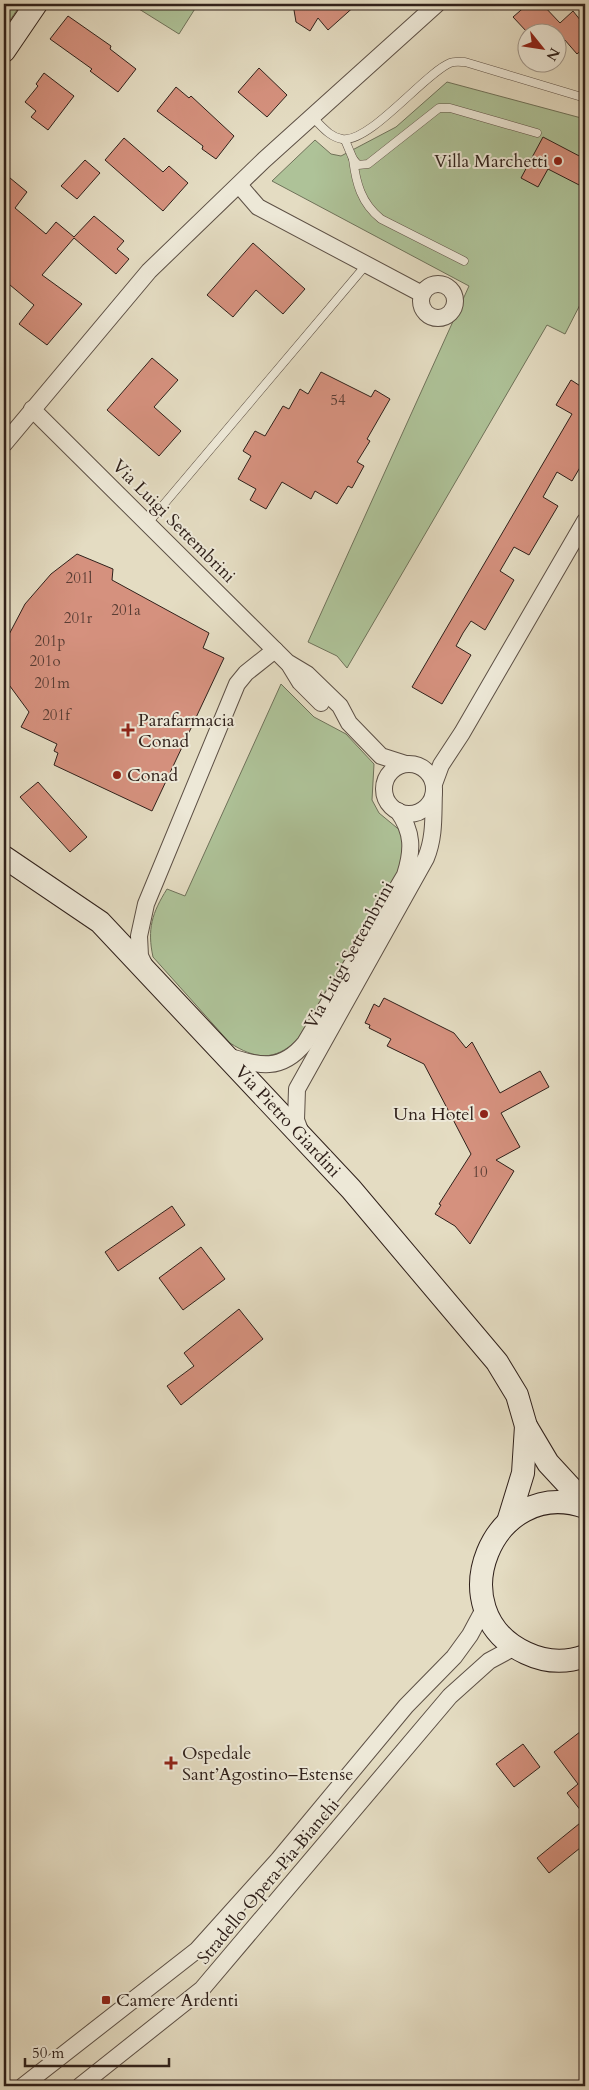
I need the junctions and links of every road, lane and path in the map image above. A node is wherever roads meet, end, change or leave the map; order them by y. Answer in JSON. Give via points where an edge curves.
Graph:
{"nodes":[{"id":1,"x":36,"y":4,"type":"edge"},
{"id":2,"x":437,"y":4,"type":"edge"},
{"id":3,"x":4,"y":51,"type":"edge"},
{"id":4,"x":585,"y":98,"type":"edge"},
{"id":5,"x":312,"y":117,"type":"junction"},
{"id":6,"x":537,"y":133,"type":"dead end"},
{"id":7,"x":345,"y":140,"type":"junction"},
{"id":8,"x":353,"y":158,"type":"junction"},
{"id":9,"x":239,"y":185,"type":"junction"},
{"id":10,"x":464,"y":261,"type":"dead end"},
{"id":11,"x":366,"y":265,"type":"junction"},
{"id":12,"x":422,"y":294,"type":"dead end"},
{"id":13,"x":32,"y":409,"type":"junction"},
{"id":14,"x":4,"y":444,"type":"edge"},
{"id":15,"x":585,"y":520,"type":"edge"},
{"id":16,"x":148,"y":523,"type":"junction"},
{"id":17,"x":281,"y":656,"type":"junction"},
{"id":18,"x":450,"y":750,"type":"junction"},
{"id":19,"x":381,"y":756,"type":"junction"},
{"id":20,"x":410,"y":764,"type":"junction"},
{"id":21,"x":386,"y":780,"type":"junction"},
{"id":22,"x":434,"y":787,"type":"junction"},
{"id":23,"x":398,"y":811,"type":"junction"},
{"id":24,"x":4,"y":857,"type":"edge"},
{"id":25,"x":148,"y":972,"type":"junction"},
{"id":26,"x":227,"y":1056,"type":"junction"},
{"id":27,"x":302,"y":1135,"type":"junction"},
{"id":28,"x":526,"y":1426,"type":"junction"},
{"id":29,"x":585,"y":1505,"type":"edge"},
{"id":30,"x":508,"y":1522,"type":"junction"},
{"id":31,"x":485,"y":1607,"type":"junction"},
{"id":32,"x":515,"y":1647,"type":"junction"},
{"id":33,"x":583,"y":1658,"type":"edge"},
{"id":34,"x":23,"y":2086,"type":"edge"},
{"id":35,"x":80,"y":2086,"type":"edge"}],
"edges":[{"from":1,"to":3,"type":"main road"},
{"from":2,"to":5,"type":"street"},
{"from":4,"to":7,"type":"lane","via":[[465,62],[451,62],[388,115]]},
{"from":5,"to":7,"type":"lane","via":[[335,137]]},
{"from":5,"to":9,"type":"street"},
{"from":6,"to":8,"type":"lane","via":[[450,108],[439,108],[368,164],[358,164]]},
{"from":7,"to":8,"type":"lane"},
{"from":8,"to":10,"type":"lane","via":[[357,185],[370,210]]},
{"from":9,"to":11,"type":"street","via":[[258,207]]},
{"from":9,"to":13,"type":"street","via":[[149,271]]},
{"from":11,"to":12,"type":"street"},
{"from":11,"to":16,"type":"lane"},
{"from":13,"to":14,"type":"street"},
{"from":13,"to":16,"type":"street","name":"Via Luigi Settembrini"},
{"from":15,"to":18,"type":"street","name":"Via Luigi Settembrini"},
{"from":16,"to":17,"type":"street","name":"Via Luigi Settembrini"},
{"from":17,"to":19,"type":"street","name":"Via Luigi Settembrini","via":[[307,674],[340,706],[349,723]]},
{"from":17,"to":25,"type":"street","via":[[246,673],[237,684],[146,904],[139,936],[140,956]]},
{"from":18,"to":20,"type":"street","via":[[435,758]]},
{"from":18,"to":22,"type":"street","name":"Via Luigi Settembrini","via":[[441,764]]},
{"from":19,"to":20,"type":"street","name":"Via Luigi Settembrini"},
{"from":19,"to":21,"type":"street"},
{"from":20,"to":21,"type":"street","via":[[394,770]]},
{"from":20,"to":22,"type":"street","via":[[426,771]]},
{"from":21,"to":23,"type":"street","via":[[385,795]]},
{"from":22,"to":23,"type":"street","via":[[428,806],[421,811],[405,814]]},
{"from":22,"to":27,"type":"street","name":"Via Luigi Settembrini","via":[[433,834],[426,858],[297,1089],[296,1120]]},
{"from":23,"to":26,"type":"street","name":"Via Luigi Settembrini","via":[[412,840],[405,875],[305,1042],[290,1058],[274,1064]]},
{"from":24,"to":25,"type":"main road","name":"Via Pietro Giardini","via":[[100,922]]},
{"from":25,"to":26,"type":"main road","name":"Via Pietro Giardini"},
{"from":26,"to":27,"type":"main road","name":"Via Pietro Giardini"},
{"from":27,"to":28,"type":"main road","name":"Via Pietro Giardini","via":[[497,1362],[517,1395]]},
{"from":28,"to":29,"type":"main road","name":"Via Pietro Giardini","via":[[548,1463]]},
{"from":28,"to":30,"type":"main road","name":"Via Pietro Giardini","via":[[523,1473]]},
{"from":29,"to":30,"type":"main road","name":"Via Pietro Giardini","via":[[548,1503],[527,1510]]},
{"from":30,"to":31,"type":"main road","name":"Via Pietro Giardini","via":[[493,1540],[484,1561],[481,1584]]},
{"from":31,"to":32,"type":"main road","name":"Via Pietro Giardini","via":[[494,1625]]},
{"from":31,"to":34,"type":"street","name":"Stradello Opera Pia Bianchi","via":[[454,1657],[406,1706],[278,1860],[197,1950]]},
{"from":32,"to":33,"type":"main road","name":"Via Pietro Giardini","via":[[532,1656],[551,1660]]},
{"from":32,"to":35,"type":"street","name":"Stradello Opera Pia Bianchi","via":[[489,1661],[450,1696],[202,1989]]}]}
